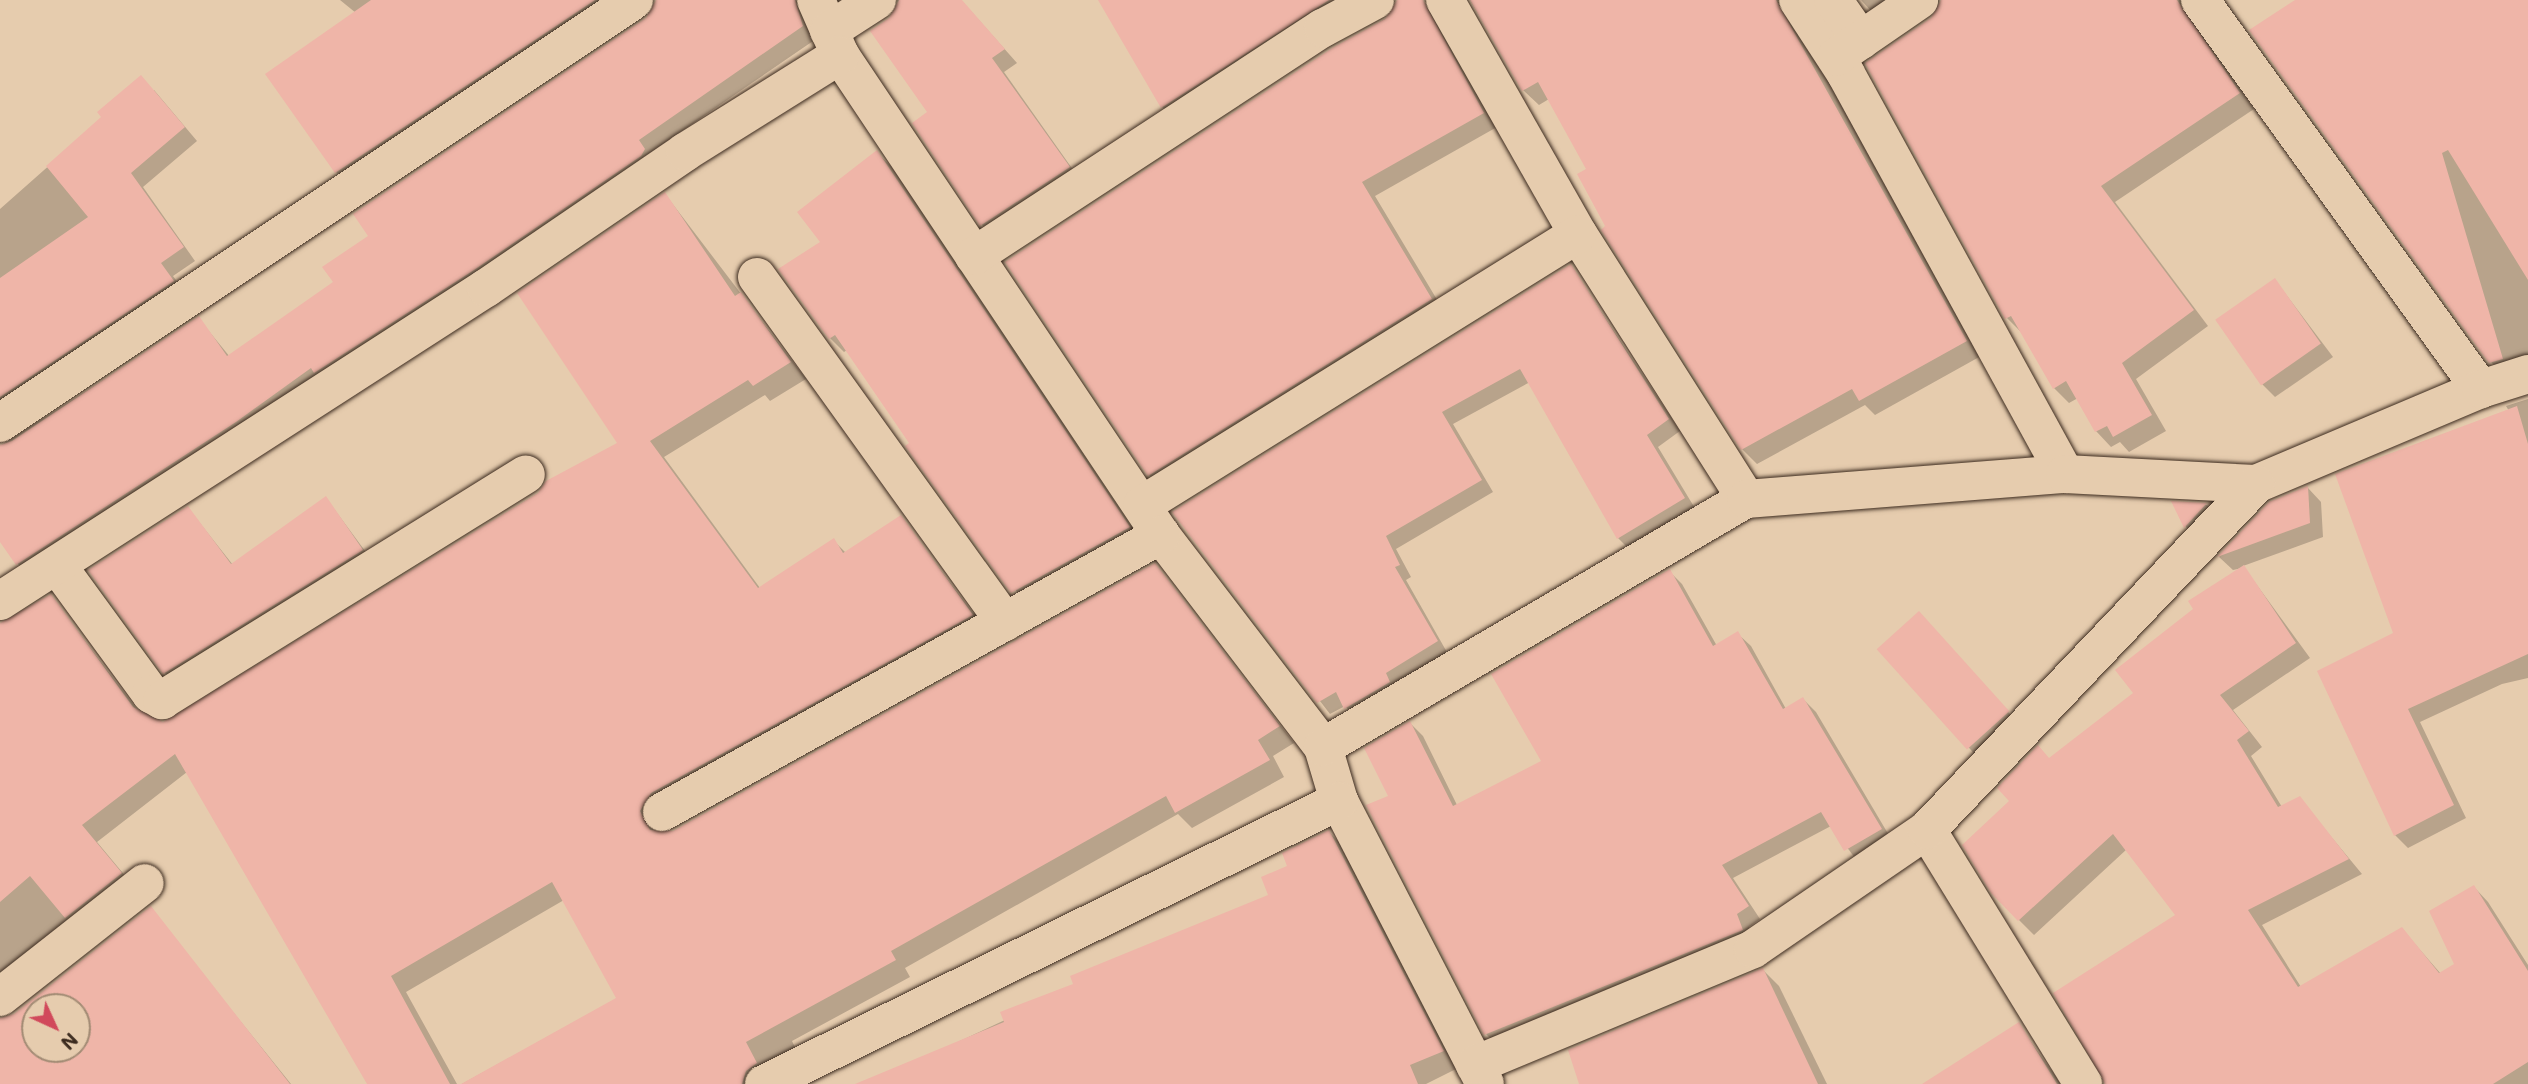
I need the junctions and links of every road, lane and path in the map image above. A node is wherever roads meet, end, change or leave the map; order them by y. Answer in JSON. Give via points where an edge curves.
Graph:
{"nodes":[{"id":1,"x":634,"y":0,"type":"edge"},
{"id":2,"x":877,"y":0,"type":"edge"},
{"id":3,"x":1376,"y":0,"type":"edge"},
{"id":4,"x":1445,"y":0,"type":"edge"},
{"id":5,"x":1798,"y":0,"type":"edge"},
{"id":6,"x":1833,"y":0,"type":"edge"},
{"id":7,"x":1919,"y":0,"type":"edge"},
{"id":8,"x":2200,"y":0,"type":"edge"},
{"id":9,"x":828,"y":29,"type":"edge"},
{"id":10,"x":1848,"y":48,"type":"junction"},
{"id":11,"x":1578,"y":233,"type":"junction"},
{"id":12,"x":974,"y":256,"type":"junction"},
{"id":13,"x":757,"y":277,"type":"dead end"},
{"id":14,"x":2528,"y":374,"type":"edge"},
{"id":15,"x":2480,"y":389,"type":"junction"},
{"id":16,"x":0,"y":423,"type":"edge"},
{"id":17,"x":526,"y":474,"type":"dead end"},
{"id":18,"x":2065,"y":474,"type":"junction"},
{"id":19,"x":2256,"y":484,"type":"junction"},
{"id":20,"x":1746,"y":499,"type":"junction"},
{"id":21,"x":1151,"y":520,"type":"junction"},
{"id":22,"x":57,"y":565,"type":"junction"},
{"id":23,"x":0,"y":601,"type":"edge"},
{"id":24,"x":1004,"y":622,"type":"junction"},
{"id":25,"x":1323,"y":747,"type":"junction"},
{"id":26,"x":1339,"y":801,"type":"junction"},
{"id":27,"x":662,"y":812,"type":"dead end"},
{"id":28,"x":1927,"y":830,"type":"junction"},
{"id":29,"x":145,"y":883,"type":"dead end"},
{"id":30,"x":0,"y":997,"type":"edge"},
{"id":31,"x":1480,"y":1074,"type":"edge"},
{"id":32,"x":764,"y":1084,"type":"edge"},
{"id":33,"x":2083,"y":1084,"type":"edge"}],
"edges":[{"from":1,"to":16,"type":"street"},
{"from":2,"to":9,"type":"street"},
{"from":3,"to":12,"type":"street","via":[[1322,28]]},
{"from":4,"to":11,"type":"street"},
{"from":5,"to":10,"type":"street"},
{"from":6,"to":10,"type":"street"},
{"from":7,"to":10,"type":"street"},
{"from":8,"to":15,"type":"street"},
{"from":9,"to":12,"type":"street"},
{"from":9,"to":22,"type":"street","via":[[685,152],[486,288]]},
{"from":10,"to":18,"type":"street"},
{"from":11,"to":20,"type":"street"},
{"from":11,"to":21,"type":"street"},
{"from":12,"to":21,"type":"street"},
{"from":13,"to":24,"type":"street"},
{"from":14,"to":15,"type":"street"},
{"from":15,"to":19,"type":"street"},
{"from":17,"to":22,"type":"street","via":[[162,700],[151,694]]},
{"from":18,"to":19,"type":"street"},
{"from":18,"to":20,"type":"street"},
{"from":19,"to":28,"type":"street"},
{"from":20,"to":25,"type":"street"},
{"from":21,"to":24,"type":"street"},
{"from":21,"to":25,"type":"street"},
{"from":22,"to":23,"type":"street"},
{"from":24,"to":27,"type":"street"},
{"from":25,"to":26,"type":"street"},
{"from":26,"to":31,"type":"street"},
{"from":26,"to":32,"type":"street"},
{"from":28,"to":31,"type":"street","via":[[1753,949]]},
{"from":28,"to":33,"type":"street"},
{"from":29,"to":30,"type":"street"}]}
